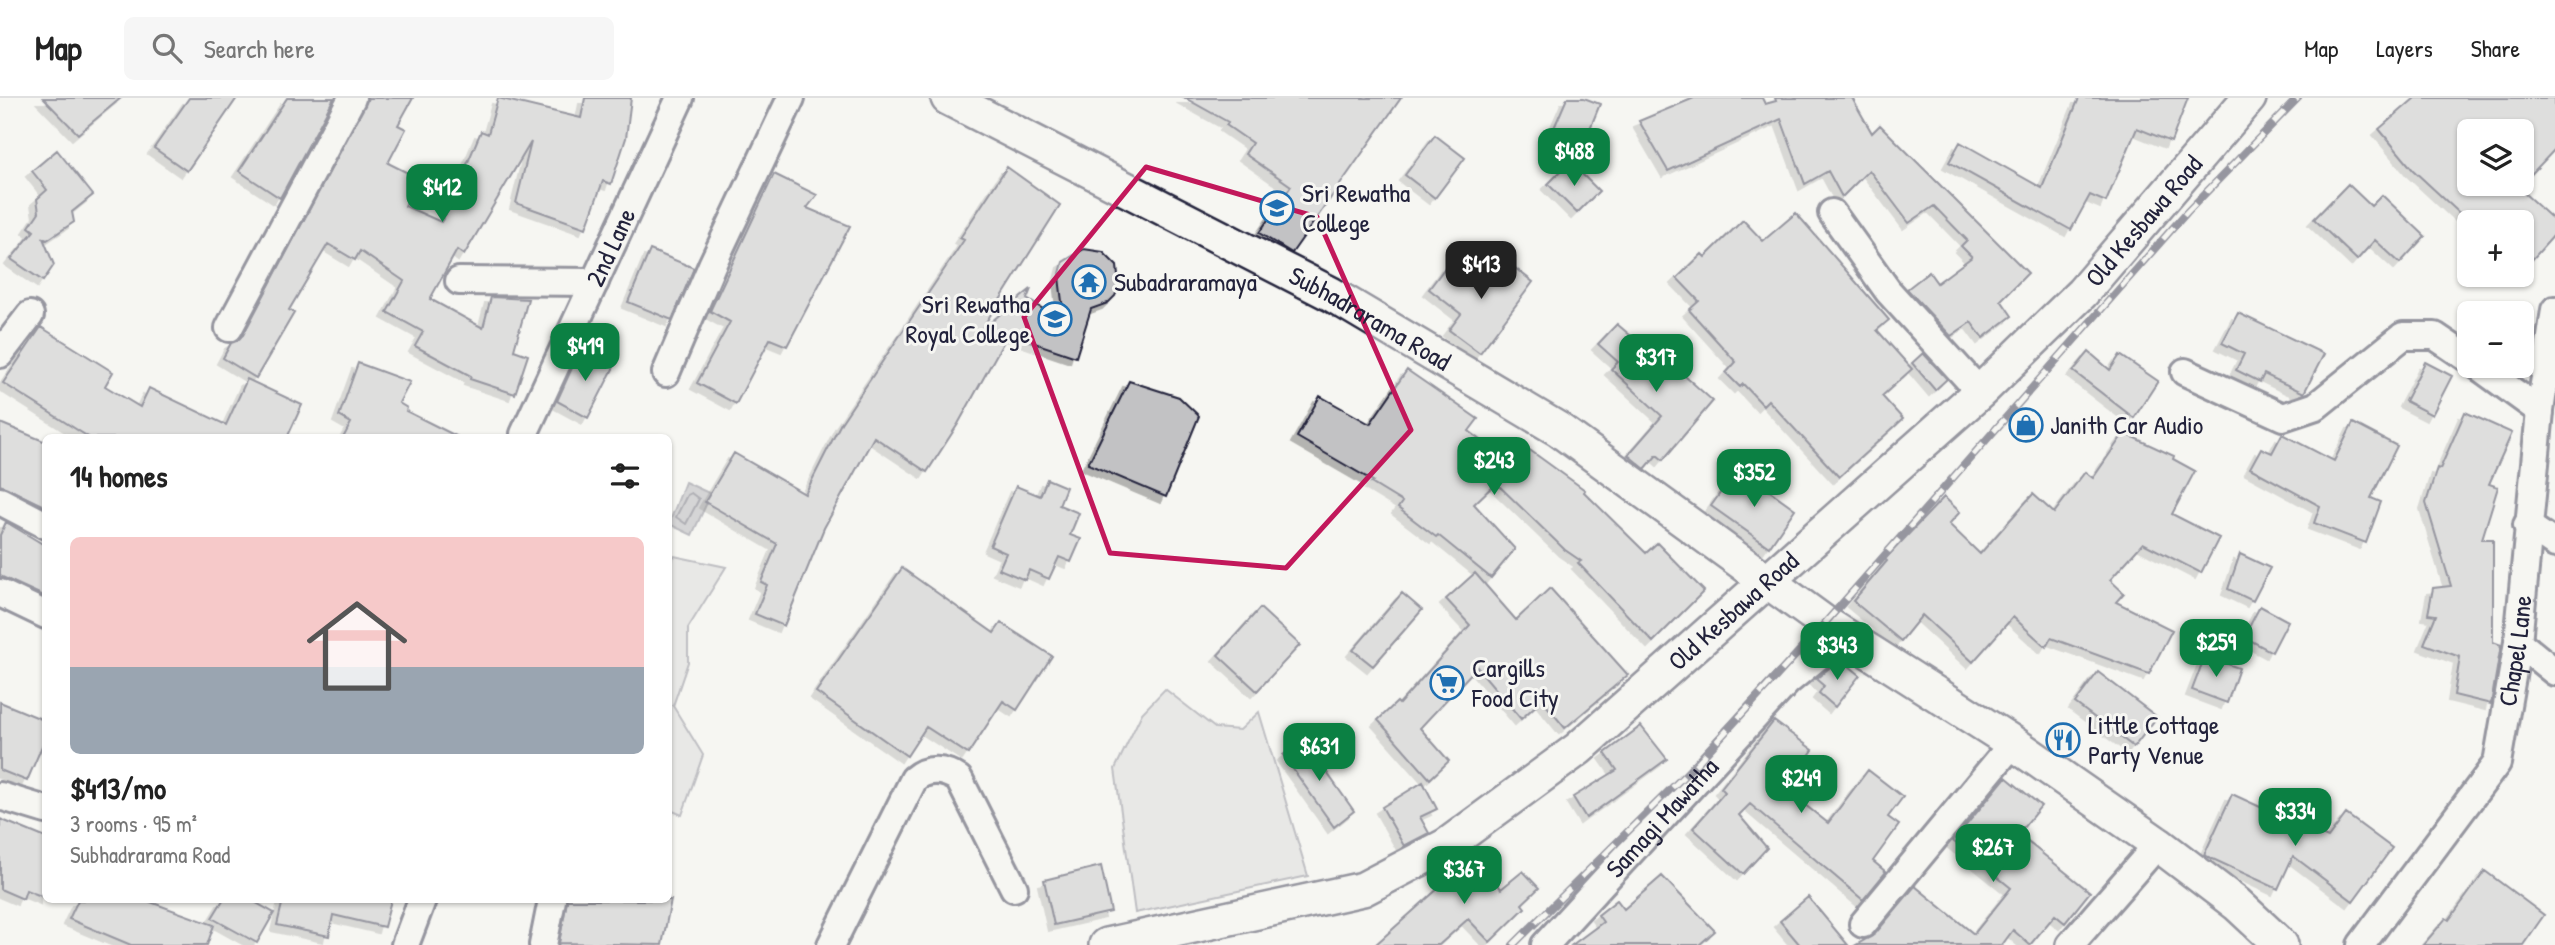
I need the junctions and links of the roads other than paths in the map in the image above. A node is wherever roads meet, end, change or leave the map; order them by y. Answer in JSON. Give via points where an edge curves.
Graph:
{"nodes":[{"id":1,"x":352,"y":98,"type":"edge"},
{"id":2,"x":680,"y":98,"type":"edge"},
{"id":3,"x":791,"y":98,"type":"edge"},
{"id":4,"x":2249,"y":98,"type":"edge"},
{"id":5,"x":956,"y":100,"type":"edge"},
{"id":6,"x":1832,"y":213,"type":"dead end"},
{"id":7,"x":459,"y":281,"type":"dead end"},
{"id":8,"x":594,"y":282,"type":"junction"},
{"id":9,"x":30,"y":316,"type":"dead end"},
{"id":10,"x":2553,"y":327,"type":"edge"},
{"id":11,"x":229,"y":328,"type":"dead end"},
{"id":12,"x":2457,"y":351,"type":"edge"},
{"id":13,"x":0,"y":354,"type":"edge"},
{"id":14,"x":2185,"y":372,"type":"dead end"},
{"id":15,"x":666,"y":373,"type":"dead end"},
{"id":16,"x":2495,"y":378,"type":"edge"},
{"id":17,"x":1980,"y":392,"type":"junction"},
{"id":18,"x":2540,"y":411,"type":"junction"},
{"id":19,"x":524,"y":434,"type":"dead end"},
{"id":20,"x":0,"y":501,"type":"edge"},
{"id":21,"x":42,"y":524,"type":"edge"},
{"id":22,"x":2527,"y":525,"type":"junction"},
{"id":23,"x":2555,"y":544,"type":"edge"},
{"id":24,"x":1766,"y":581,"type":"junction"},
{"id":25,"x":0,"y":593,"type":"edge"},
{"id":26,"x":42,"y":613,"type":"edge"},
{"id":27,"x":1844,"y":635,"type":"junction"},
{"id":28,"x":2518,"y":642,"type":"junction"},
{"id":29,"x":2555,"y":672,"type":"edge"},
{"id":30,"x":2013,"y":743,"type":"junction"},
{"id":31,"x":0,"y":796,"type":"edge"},
{"id":32,"x":42,"y":809,"type":"edge"},
{"id":33,"x":2158,"y":844,"type":"junction"},
{"id":34,"x":1014,"y":888,"type":"dead end"},
{"id":35,"x":421,"y":903,"type":"edge"},
{"id":36,"x":551,"y":903,"type":"edge"},
{"id":37,"x":1863,"y":925,"type":"dead end"},
{"id":38,"x":405,"y":945,"type":"edge"},
{"id":39,"x":543,"y":945,"type":"edge"},
{"id":40,"x":831,"y":945,"type":"edge"},
{"id":41,"x":1106,"y":945,"type":"edge"},
{"id":42,"x":1545,"y":945,"type":"edge"},
{"id":43,"x":2070,"y":945,"type":"edge"},
{"id":44,"x":2281,"y":945,"type":"edge"},
{"id":45,"x":2361,"y":945,"type":"edge"}],
"edges":[{"from":1,"to":11,"type":"street"},
{"from":2,"to":8,"type":"street","name":"2nd Lane"},
{"from":3,"to":15,"type":"street"},
{"from":4,"to":17,"type":"main road","name":"Old Kesbawa Road","via":[[2082,293]]},
{"from":5,"to":24,"type":"main road","name":"Subhadrarama Road","via":[[1343,302],[1558,429]]},
{"from":6,"to":17,"type":"street","via":[[1888,291]]},
{"from":7,"to":8,"type":"street"},
{"from":8,"to":19,"type":"street","name":"2nd Lane"},
{"from":9,"to":13,"type":"street"},
{"from":10,"to":18,"type":"street","name":"Chapel Lane"},
{"from":12,"to":14,"type":"street","via":[[2435,336],[2403,336],[2316,406],[2283,417]]},
{"from":16,"to":18,"type":"street"},
{"from":17,"to":24,"type":"main road","name":"Old Kesbawa Road"},
{"from":18,"to":22,"type":"street","name":"Chapel Lane"},
{"from":20,"to":21,"type":"street"},
{"from":22,"to":23,"type":"street"},
{"from":22,"to":28,"type":"street","name":"Chapel Lane"},
{"from":24,"to":27,"type":"main road","name":"Subhadrarama Road"},
{"from":24,"to":41,"type":"main road","name":"Old Kesbawa Road","via":[[1578,749],[1447,845],[1363,889]]},
{"from":25,"to":26,"type":"street"},
{"from":27,"to":30,"type":"main road","name":"Subhadrarama Road"},
{"from":27,"to":42,"type":"street","name":"Samagi Mawatha","via":[[1787,682]]},
{"from":28,"to":29,"type":"street"},
{"from":28,"to":45,"type":"street","name":"Chapel Lane","via":[[2497,763]]},
{"from":30,"to":33,"type":"main road","name":"Subhadrarama Road"},
{"from":30,"to":37,"type":"street"},
{"from":31,"to":32,"type":"street"},
{"from":33,"to":43,"type":"street"},
{"from":33,"to":44,"type":"main road","name":"Subhadrarama Road","via":[[2237,904]]},
{"from":34,"to":40,"type":"street","via":[[959,779],[948,772],[922,772],[914,779]]},
{"from":35,"to":38,"type":"street"},
{"from":36,"to":39,"type":"street"}]}
